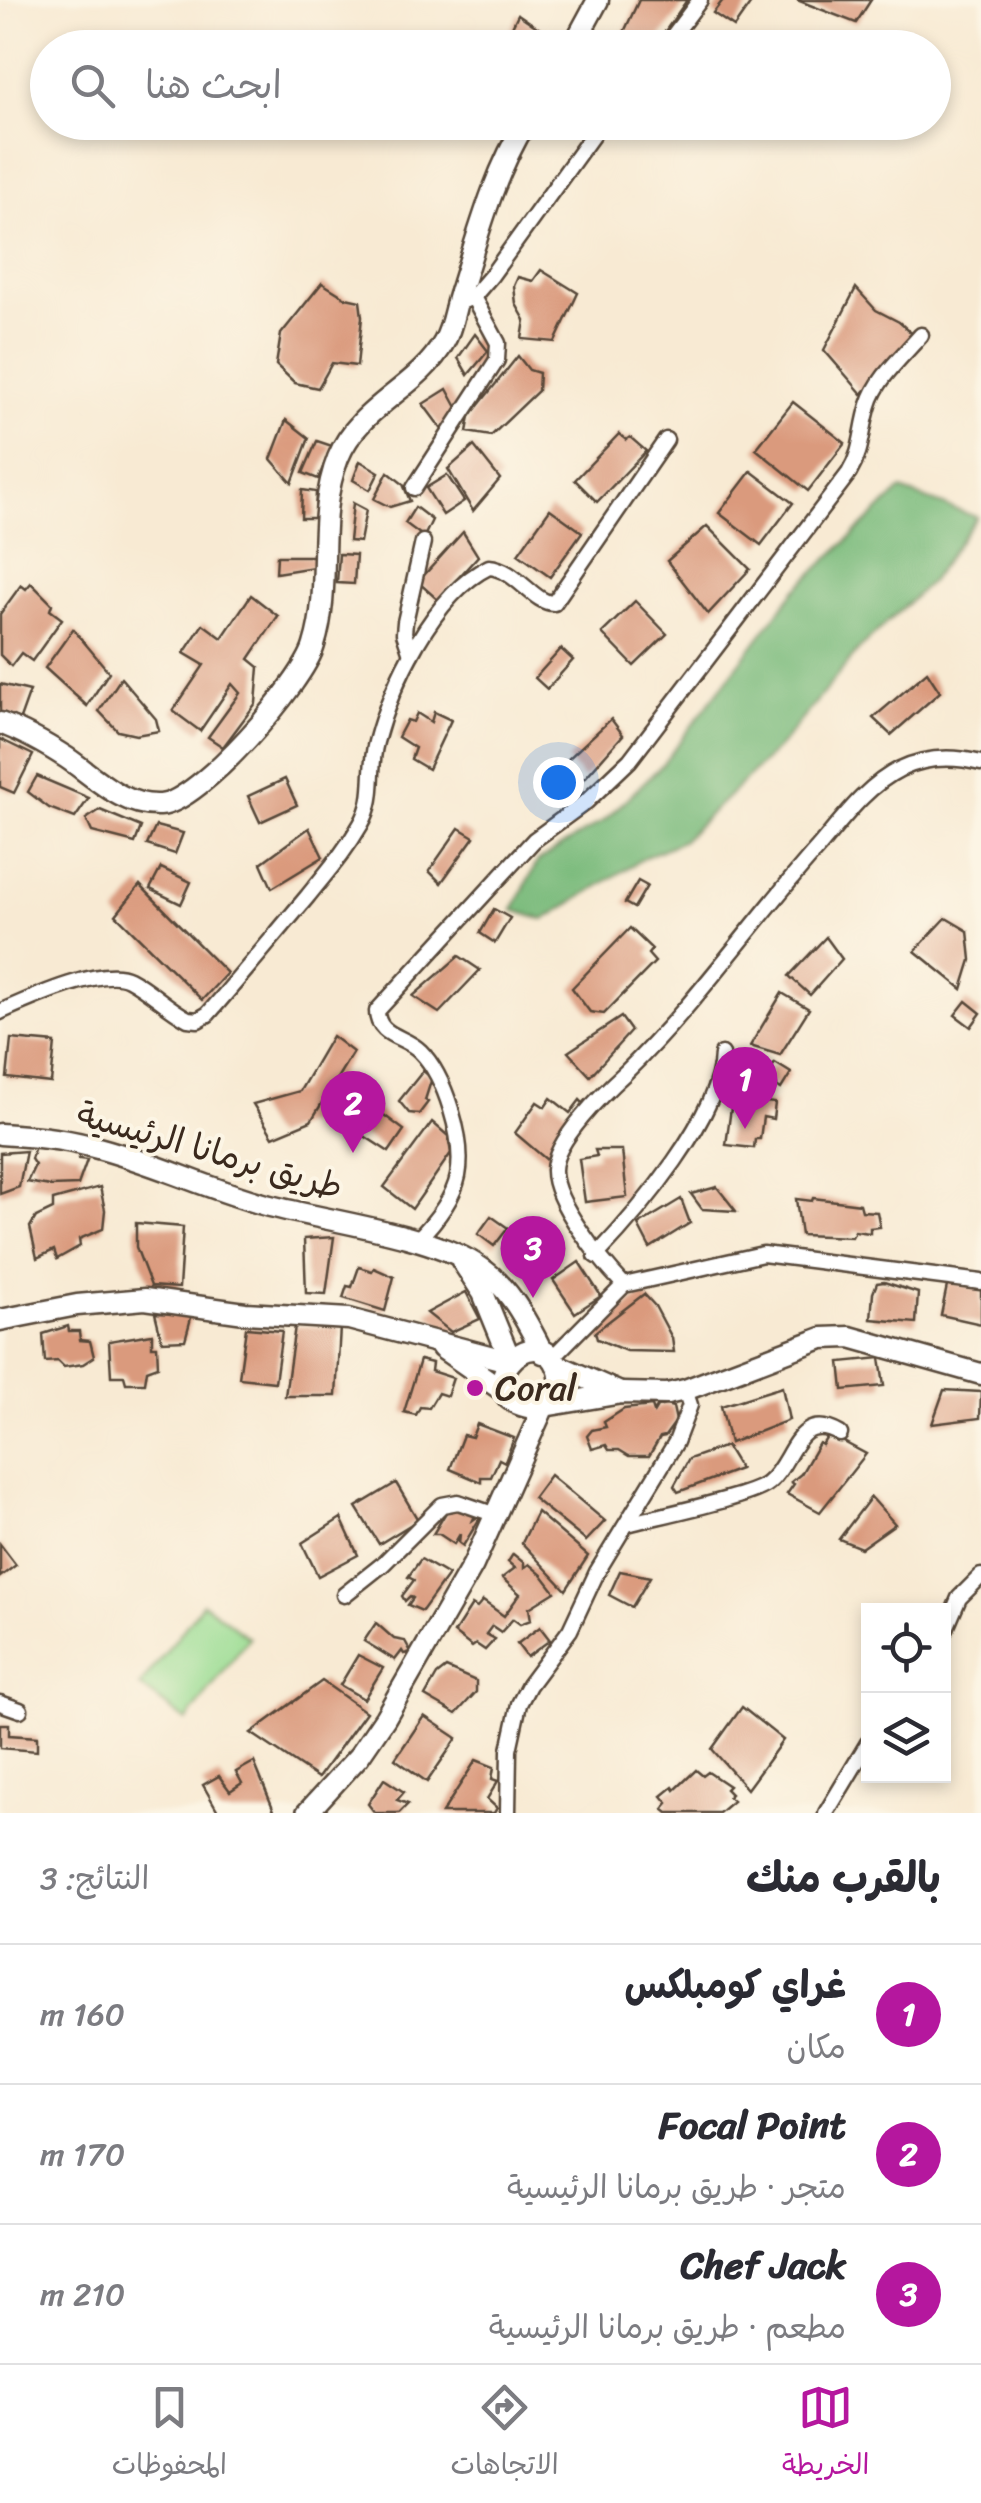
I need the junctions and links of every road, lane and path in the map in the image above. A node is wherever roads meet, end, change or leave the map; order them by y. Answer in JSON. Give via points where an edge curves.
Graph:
{"nodes":[{"id":1,"x":598,"y":0,"type":"edge"},
{"id":2,"x":700,"y":0,"type":"edge"},
{"id":3,"x":582,"y":30,"type":"edge"},
{"id":4,"x":678,"y":30,"type":"edge"},
{"id":5,"x":518,"y":140,"type":"edge"},
{"id":6,"x":588,"y":140,"type":"edge"},
{"id":7,"x":464,"y":300,"type":"junction"},
{"id":8,"x":921,"y":335,"type":"dead end"},
{"id":9,"x":666,"y":440,"type":"dead end"},
{"id":10,"x":414,"y":488,"type":"dead end"},
{"id":11,"x":423,"y":542,"type":"dead end"},
{"id":12,"x":411,"y":654,"type":"junction"},
{"id":13,"x":0,"y":723,"type":"edge"},
{"id":14,"x":981,"y":764,"type":"edge"},
{"id":15,"x":0,"y":1012,"type":"edge"},
{"id":16,"x":722,"y":1054,"type":"dead end"},
{"id":17,"x":0,"y":1134,"type":"edge"},
{"id":18,"x":416,"y":1242,"type":"junction"},
{"id":19,"x":458,"y":1256,"type":"junction"},
{"id":20,"x":596,"y":1256,"type":"junction"},
{"id":21,"x":981,"y":1282,"type":"edge"},
{"id":22,"x":624,"y":1286,"type":"junction"},
{"id":23,"x":0,"y":1320,"type":"edge"},
{"id":24,"x":428,"y":1338,"type":"junction"},
{"id":25,"x":551,"y":1358,"type":"junction"},
{"id":26,"x":510,"y":1360,"type":"junction"},
{"id":27,"x":981,"y":1374,"type":"edge"},
{"id":28,"x":684,"y":1390,"type":"junction"},
{"id":29,"x":622,"y":1394,"type":"junction"},
{"id":30,"x":513,"y":1399,"type":"junction"},
{"id":31,"x":546,"y":1405,"type":"junction"},
{"id":32,"x":840,"y":1434,"type":"dead end"},
{"id":33,"x":518,"y":1463,"type":"junction"},
{"id":34,"x":496,"y":1515,"type":"junction"},
{"id":35,"x":627,"y":1524,"type":"junction"},
{"id":36,"x":981,"y":1576,"type":"edge"},
{"id":37,"x":344,"y":1595,"type":"dead end"},
{"id":38,"x":951,"y":1617,"type":"edge"},
{"id":39,"x":0,"y":1703,"type":"edge"},
{"id":40,"x":20,"y":1710,"type":"dead end"},
{"id":41,"x":861,"y":1754,"type":"edge"},
{"id":42,"x":307,"y":1813,"type":"edge"},
{"id":43,"x":508,"y":1813,"type":"edge"},
{"id":44,"x":826,"y":1813,"type":"edge"}],
"edges":[{"from":1,"to":3,"type":"street"},
{"from":2,"to":4,"type":"street"},
{"from":5,"to":7,"type":"street","via":[[496,186]]},
{"from":6,"to":7,"type":"street"},
{"from":7,"to":10,"type":"street","via":[[498,343],[497,360]]},
{"from":7,"to":13,"type":"street","via":[[432,361],[371,411],[340,453],[322,531],[314,646],[234,754],[178,800],[156,806],[116,794]]},
{"from":8,"to":18,"type":"street","via":[[873,394],[848,473],[630,760],[534,840],[378,1011],[389,1034],[418,1048],[434,1070],[456,1136],[454,1189]]},
{"from":9,"to":12,"type":"street","via":[[554,603],[509,572],[489,567],[454,596]]},
{"from":11,"to":12,"type":"street","via":[[405,622]]},
{"from":12,"to":15,"type":"street","via":[[375,744],[372,800],[364,819],[332,871],[208,1014],[188,1019],[114,975]]},
{"from":14,"to":20,"type":"street","via":[[929,759],[868,792],[697,996],[578,1123],[554,1168],[558,1190]]},
{"from":16,"to":20,"type":"street","via":[[722,1071],[688,1142]]},
{"from":17,"to":18,"type":"street","name":"طريق برمانا الرئيسية","via":[[92,1146],[218,1191]]},
{"from":18,"to":19,"type":"street","name":"طريق برمانا الرئيسية"},
{"from":19,"to":25,"type":"street","name":"طريق برمانا الرئيسية","via":[[506,1289]]},
{"from":19,"to":26,"type":"street","via":[[483,1293]]},
{"from":20,"to":22,"type":"street"},
{"from":21,"to":22,"type":"street","via":[[762,1254]]},
{"from":22,"to":25,"type":"street"},
{"from":23,"to":24,"type":"street","via":[[145,1299],[349,1318]]},
{"from":24,"to":26,"type":"street"},
{"from":24,"to":30,"type":"street"},
{"from":25,"to":26,"type":"street","via":[[526,1350]]},
{"from":25,"to":29,"type":"street"},
{"from":25,"to":31,"type":"street","via":[[561,1379]]},
{"from":26,"to":30,"type":"street","via":[[502,1376]]},
{"from":27,"to":28,"type":"street","via":[[850,1337],[822,1338]]},
{"from":28,"to":29,"type":"street"},
{"from":28,"to":35,"type":"street","via":[[690,1404],[676,1442]]},
{"from":29,"to":31,"type":"street"},
{"from":30,"to":31,"type":"street","via":[[532,1408]]},
{"from":30,"to":33,"type":"street"},
{"from":31,"to":33,"type":"street"},
{"from":32,"to":35,"type":"street","via":[[816,1427],[804,1433],[764,1486]]},
{"from":33,"to":34,"type":"street"},
{"from":34,"to":37,"type":"street","via":[[458,1502],[442,1505]]},
{"from":34,"to":42,"type":"street","via":[[386,1718]]},
{"from":35,"to":43,"type":"street","via":[[570,1630],[519,1704],[509,1750]]},
{"from":36,"to":38,"type":"street"},
{"from":39,"to":40,"type":"street"},
{"from":41,"to":44,"type":"street"}]}
